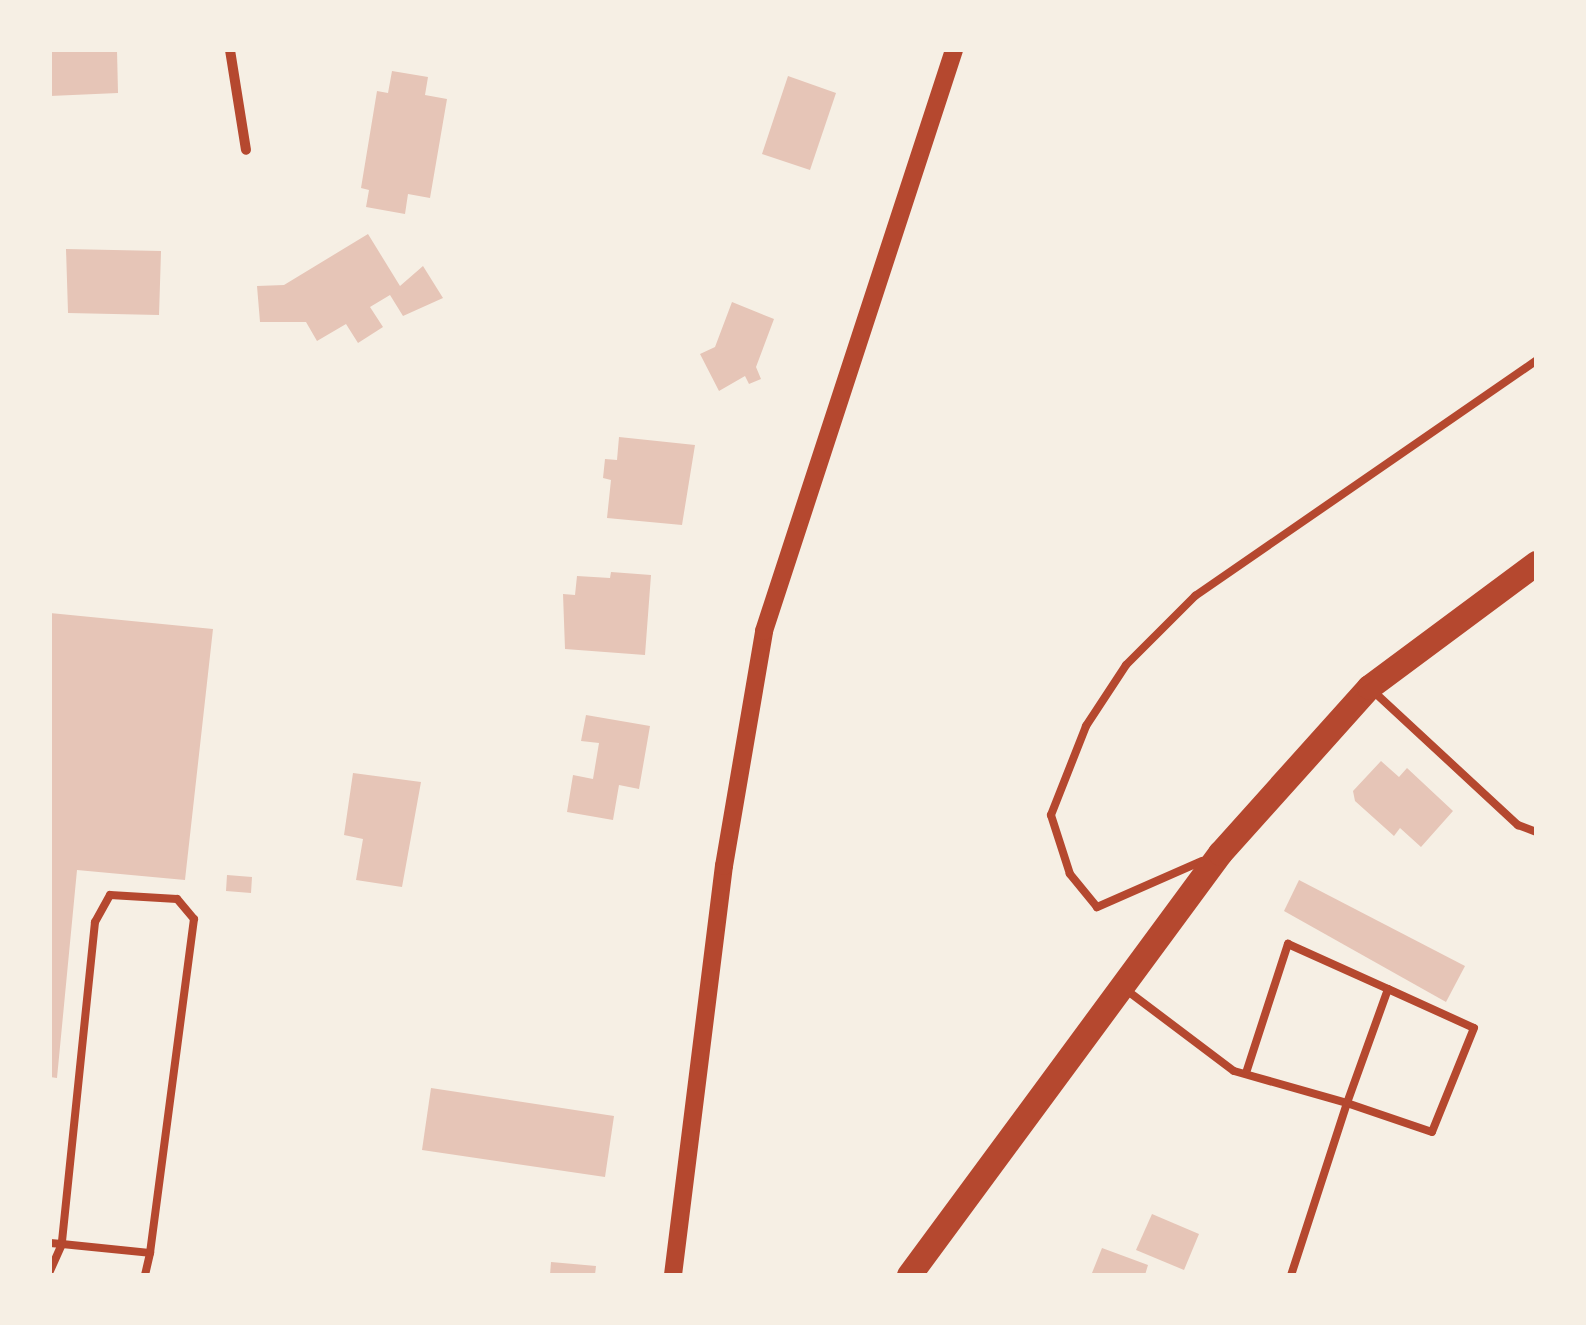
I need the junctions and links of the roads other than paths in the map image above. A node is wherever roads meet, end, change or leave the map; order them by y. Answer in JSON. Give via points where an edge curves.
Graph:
{"nodes":[{"id":1,"x":230,"y":50,"type":"edge"},
{"id":2,"x":954,"y":50,"type":"edge"},
{"id":3,"x":246,"y":150,"type":"dead end"},
{"id":4,"x":1536,"y":361,"type":"edge"},
{"id":5,"x":1536,"y":562,"type":"edge"},
{"id":6,"x":1368,"y":688,"type":"junction"},
{"id":7,"x":1536,"y":832,"type":"edge"},
{"id":8,"x":1220,"y":854,"type":"junction"},
{"id":9,"x":1119,"y":985,"type":"junction"},
{"id":10,"x":1388,"y":990,"type":"junction"},
{"id":11,"x":1246,"y":1072,"type":"junction"},
{"id":12,"x":1348,"y":1103,"type":"junction"},
{"id":13,"x":50,"y":1243,"type":"edge"},
{"id":14,"x":62,"y":1244,"type":"junction"},
{"id":15,"x":150,"y":1253,"type":"junction"},
{"id":16,"x":50,"y":1271,"type":"edge"},
{"id":17,"x":144,"y":1275,"type":"edge"},
{"id":18,"x":674,"y":1275,"type":"edge"},
{"id":19,"x":910,"y":1275,"type":"edge"},
{"id":20,"x":1291,"y":1275,"type":"edge"}],
"edges":[{"from":1,"to":3,"type":"street"},
{"from":2,"to":18,"type":"street","via":[[764,631],[727,848]]},
{"from":4,"to":8,"type":"lane","via":[[1195,596],[1126,665],[1086,726],[1050,814],[1070,874],[1097,907]]},
{"from":5,"to":6,"type":"main road"},
{"from":6,"to":7,"type":"lane","via":[[1518,825]]},
{"from":6,"to":8,"type":"main road"},
{"from":8,"to":9,"type":"main road"},
{"from":9,"to":11,"type":"lane","via":[[1234,1071]]},
{"from":9,"to":19,"type":"main road"},
{"from":10,"to":11,"type":"lane","via":[[1288,944]]},
{"from":10,"to":12,"type":"lane"},
{"from":10,"to":12,"type":"lane","via":[[1474,1028],[1432,1132]]},
{"from":11,"to":12,"type":"lane"},
{"from":12,"to":20,"type":"lane"},
{"from":13,"to":14,"type":"lane"},
{"from":14,"to":15,"type":"lane"},
{"from":14,"to":15,"type":"lane","via":[[95,922],[110,895],[177,899],[194,919]]},
{"from":14,"to":16,"type":"lane"},
{"from":15,"to":17,"type":"lane"}]}
